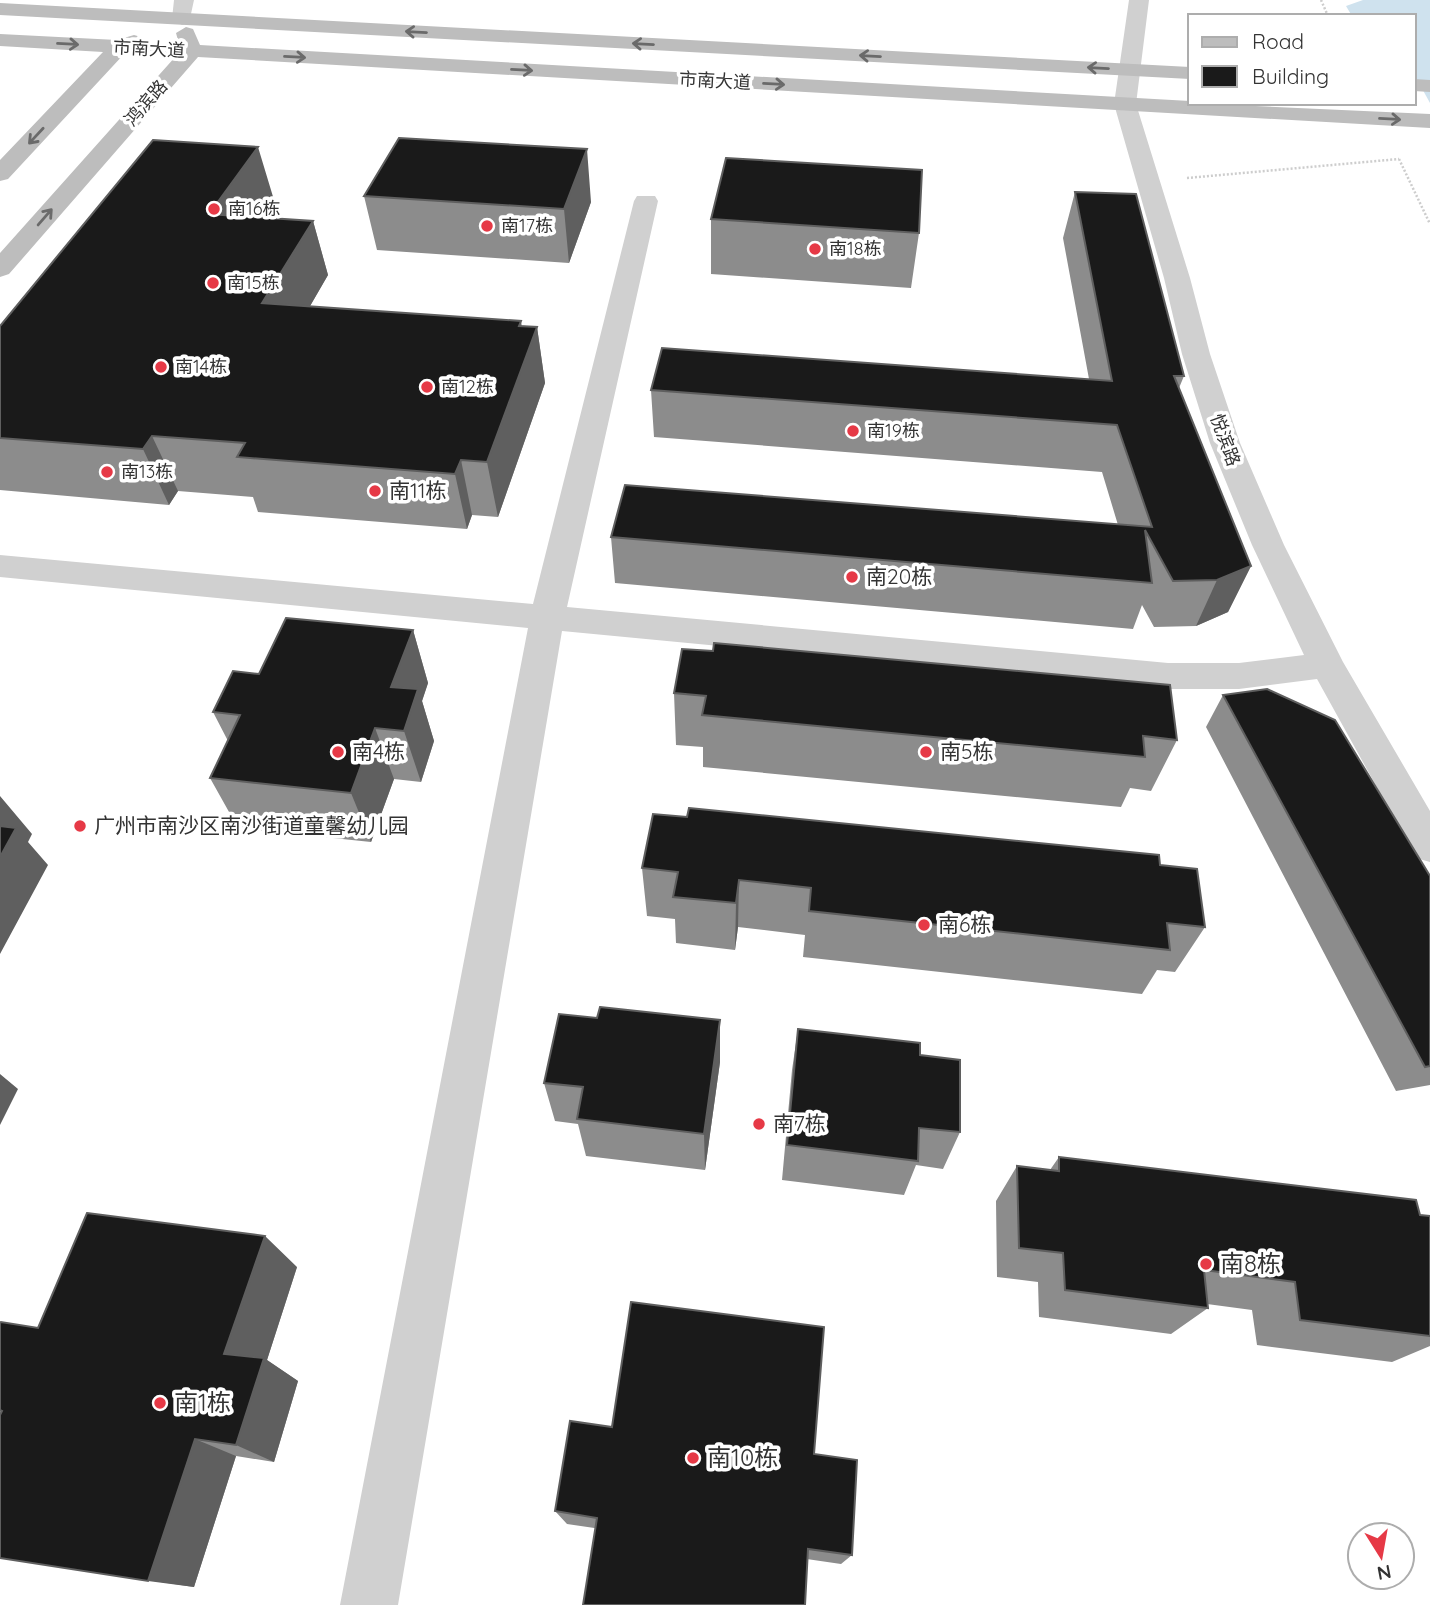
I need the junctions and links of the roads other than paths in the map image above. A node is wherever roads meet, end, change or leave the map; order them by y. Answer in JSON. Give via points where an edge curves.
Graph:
{"nodes":[{"id":1,"x":1139,"y":0,"type":"edge"},
{"id":2,"x":3,"y":9,"type":"edge"},
{"id":3,"x":183,"y":9,"type":"edge"},
{"id":4,"x":0,"y":40,"type":"edge"},
{"id":5,"x":119,"y":47,"type":"junction"},
{"id":6,"x":192,"y":51,"type":"junction"},
{"id":7,"x":1130,"y":70,"type":"junction"},
{"id":8,"x":1188,"y":73,"type":"edge"},
{"id":9,"x":1125,"y":104,"type":"junction"},
{"id":10,"x":1430,"y":121,"type":"edge"},
{"id":11,"x":0,"y":174,"type":"edge"},
{"id":12,"x":646,"y":201,"type":"dead end"},
{"id":13,"x":0,"y":269,"type":"edge"},
{"id":14,"x":0,"y":566,"type":"edge"},
{"id":15,"x":547,"y":618,"type":"junction"},
{"id":16,"x":1327,"y":665,"type":"junction"},
{"id":17,"x":1430,"y":846,"type":"edge"},
{"id":18,"x":369,"y":1605,"type":"edge"}],
"edges":[{"from":1,"to":7,"type":"street","name":"悦滨路"},
{"from":2,"to":3,"type":"main road","name":"市南大道"},
{"from":3,"to":5,"type":"main road"},
{"from":3,"to":6,"type":"main road"},
{"from":7,"to":3,"type":"main road","name":"市南大道","one_way":true},
{"from":4,"to":5,"type":"main road","name":"市南大道","one_way":true},
{"from":5,"to":6,"type":"main road","name":"市南大道"},
{"from":5,"to":11,"type":"main road","one_way":true},
{"from":6,"to":9,"type":"main road","name":"市南大道","one_way":true},
{"from":13,"to":6,"type":"main road","name":"鸿滨路","one_way":true},
{"from":7,"to":8,"type":"main road","name":"市南大道"},
{"from":7,"to":9,"type":"street","name":"悦滨路"},
{"from":9,"to":10,"type":"main road","name":"市南大道","one_way":true},
{"from":9,"to":16,"type":"street","name":"悦滨路","via":[[1225,443],[1268,545]]},
{"from":12,"to":15,"type":"street"},
{"from":14,"to":15,"type":"street"},
{"from":15,"to":16,"type":"street","via":[[1168,676],[1239,676]]},
{"from":15,"to":18,"type":"street"},
{"from":16,"to":17,"type":"street","name":"悦滨路"}]}
